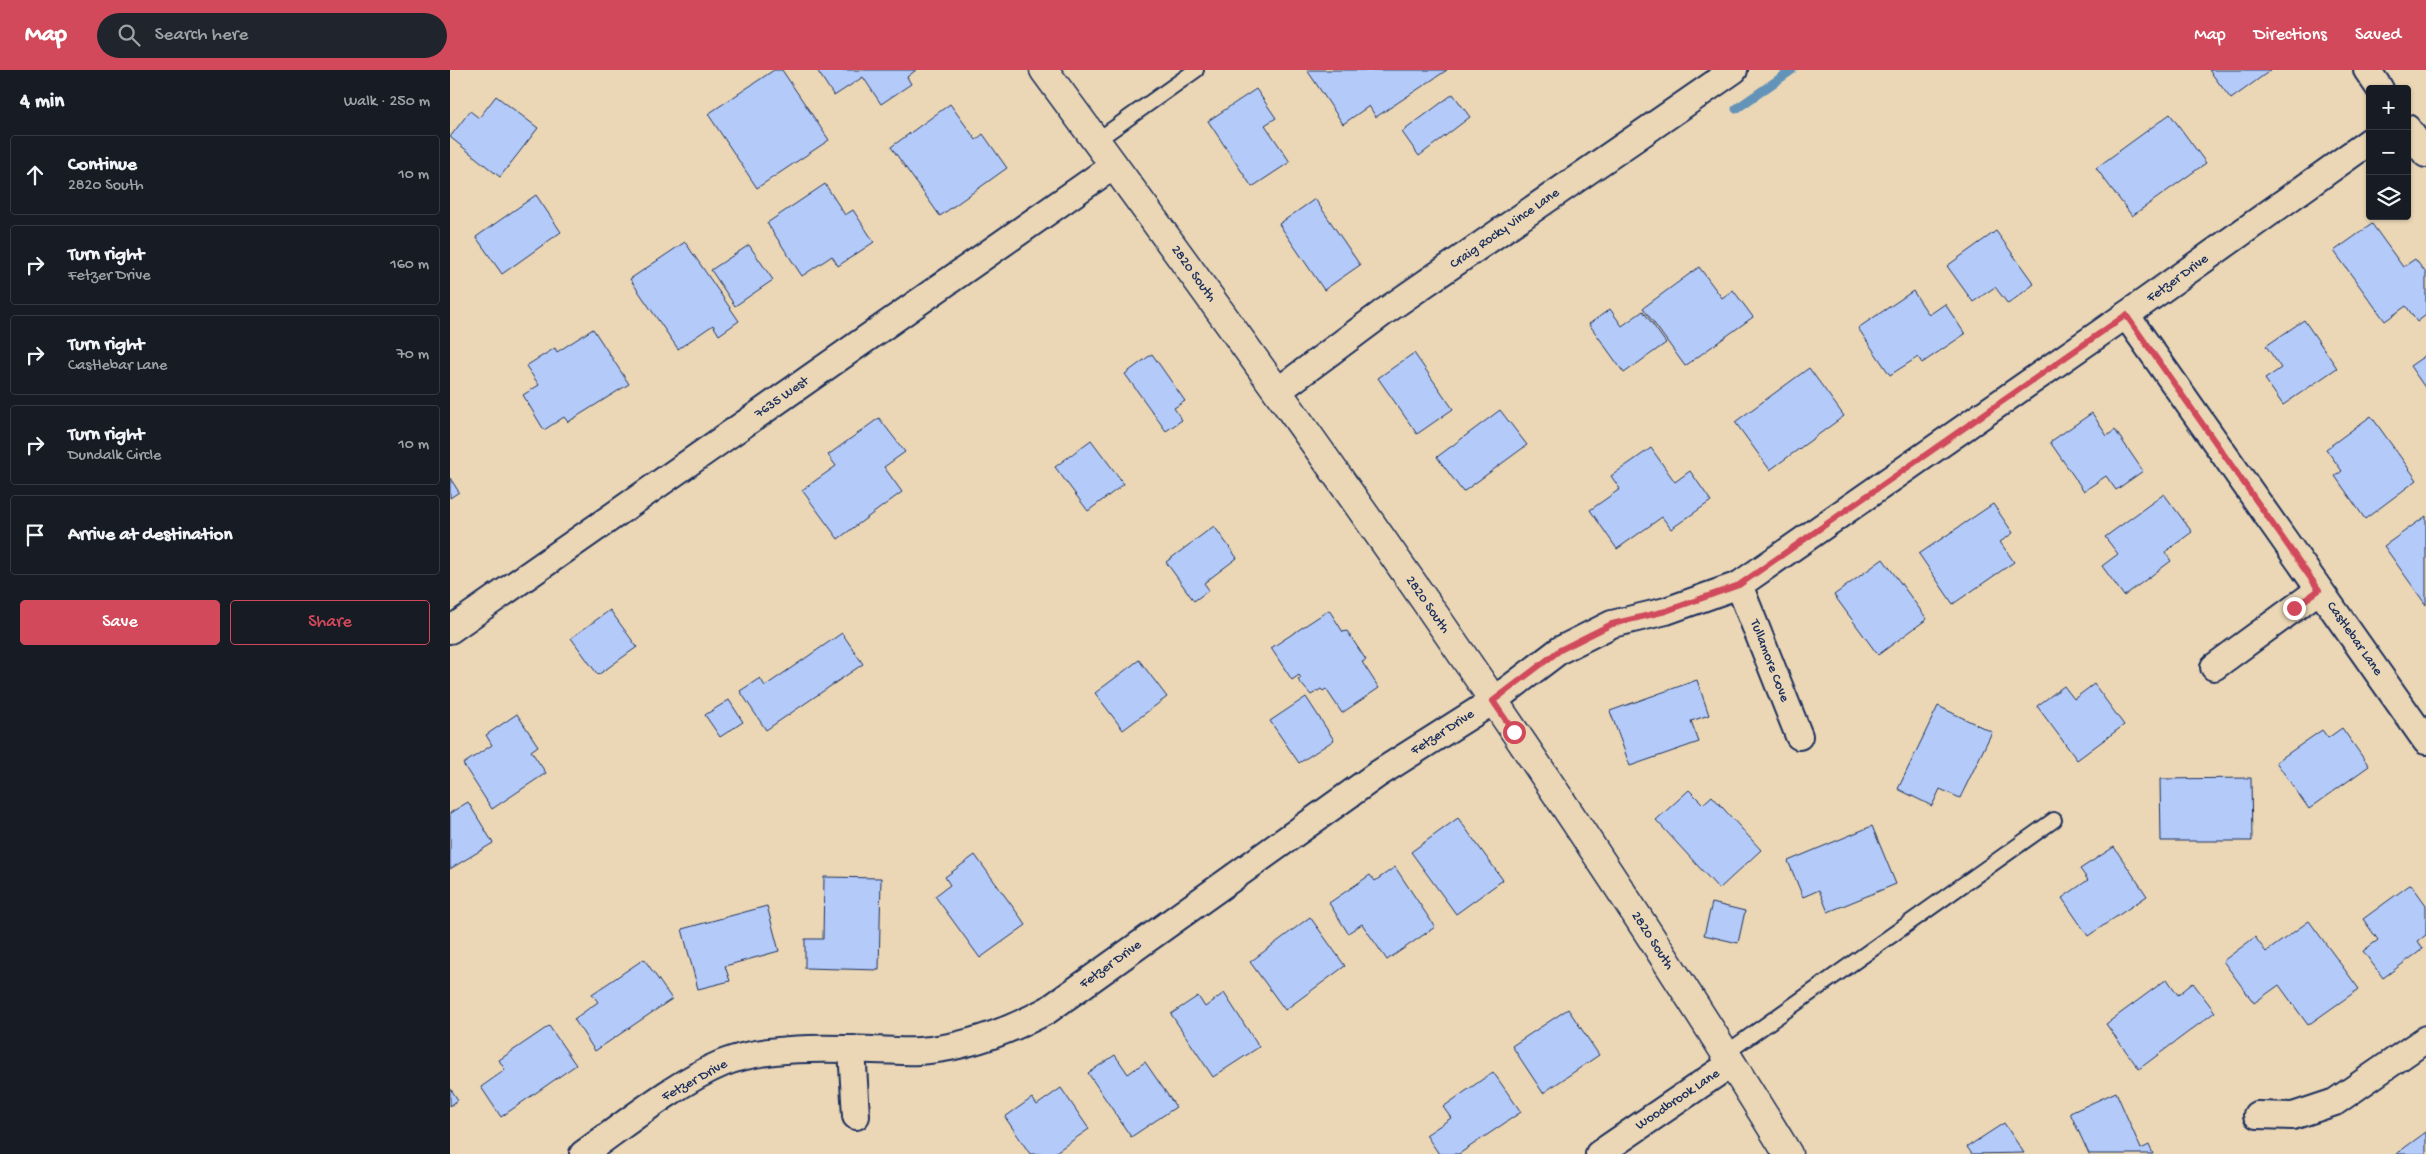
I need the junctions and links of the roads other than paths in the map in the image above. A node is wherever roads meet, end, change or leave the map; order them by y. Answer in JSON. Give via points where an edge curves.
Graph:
{"nodes":[{"id":1,"x":1044,"y":70,"type":"edge"},
{"id":2,"x":1196,"y":70,"type":"edge"},
{"id":3,"x":1734,"y":70,"type":"edge"},
{"id":4,"x":2367,"y":70,"type":"edge"},
{"id":5,"x":2377,"y":85,"type":"edge"},
{"id":6,"x":2408,"y":130,"type":"edge"},
{"id":7,"x":1096,"y":141,"type":"junction"},
{"id":8,"x":2366,"y":144,"type":"edge"},
{"id":9,"x":2426,"y":154,"type":"edge"},
{"id":10,"x":1113,"y":166,"type":"junction"},
{"id":11,"x":2126,"y":315,"type":"junction"},
{"id":12,"x":1278,"y":391,"type":"junction"},
{"id":13,"x":1739,"y":585,"type":"junction"},
{"id":14,"x":2319,"y":590,"type":"junction"},
{"id":15,"x":450,"y":630,"type":"edge"},
{"id":16,"x":2214,"y":667,"type":"dead end"},
{"id":17,"x":1493,"y":701,"type":"junction"},
{"id":18,"x":1799,"y":736,"type":"dead end"},
{"id":19,"x":2426,"y":741,"type":"edge"},
{"id":20,"x":2054,"y":820,"type":"dead end"},
{"id":21,"x":2426,"y":1039,"type":"edge"},
{"id":22,"x":852,"y":1049,"type":"junction"},
{"id":23,"x":1729,"y":1058,"type":"junction"},
{"id":24,"x":2257,"y":1115,"type":"dead end"},
{"id":25,"x":856,"y":1116,"type":"dead end"},
{"id":26,"x":583,"y":1154,"type":"edge"},
{"id":27,"x":1599,"y":1154,"type":"edge"},
{"id":28,"x":1788,"y":1154,"type":"edge"}],
"edges":[{"from":1,"to":7,"type":"street","name":"2820 South"},
{"from":2,"to":7,"type":"lane"},
{"from":3,"to":12,"type":"street","name":"Craig Rocky Vince Lane","via":[[1384,312]]},
{"from":4,"to":5,"type":"street"},
{"from":6,"to":9,"type":"street"},
{"from":7,"to":10,"type":"street","name":"2820 South"},
{"from":8,"to":11,"type":"street","name":"Fetzer Drive"},
{"from":10,"to":12,"type":"street","name":"2820 South"},
{"from":10,"to":15,"type":"street","name":"7635 West"},
{"from":11,"to":13,"type":"street","name":"Fetzer Drive"},
{"from":11,"to":14,"type":"street","name":"Castlebar Lane"},
{"from":12,"to":17,"type":"street","name":"2820 South"},
{"from":13,"to":17,"type":"street","name":"Fetzer Drive","via":[[1666,611],[1612,624],[1560,650]]},
{"from":13,"to":18,"type":"street","name":"Tullamore Cove"},
{"from":14,"to":16,"type":"street"},
{"from":14,"to":19,"type":"street","name":"Castlebar Lane"},
{"from":17,"to":22,"type":"street","name":"Fetzer Drive","via":[[1378,774],[1048,1010],[1014,1028],[978,1041],[919,1051]]},
{"from":17,"to":23,"type":"street","name":"2820 South"},
{"from":20,"to":23,"type":"lane"},
{"from":21,"to":24,"type":"street","via":[[2335,1102],[2293,1116]]},
{"from":22,"to":25,"type":"street"},
{"from":22,"to":26,"type":"street","name":"Fetzer Drive","via":[[760,1054],[723,1063],[650,1106]]},
{"from":23,"to":27,"type":"street","name":"Woodbrook Lane"},
{"from":23,"to":28,"type":"street","name":"2820 South"}]}
